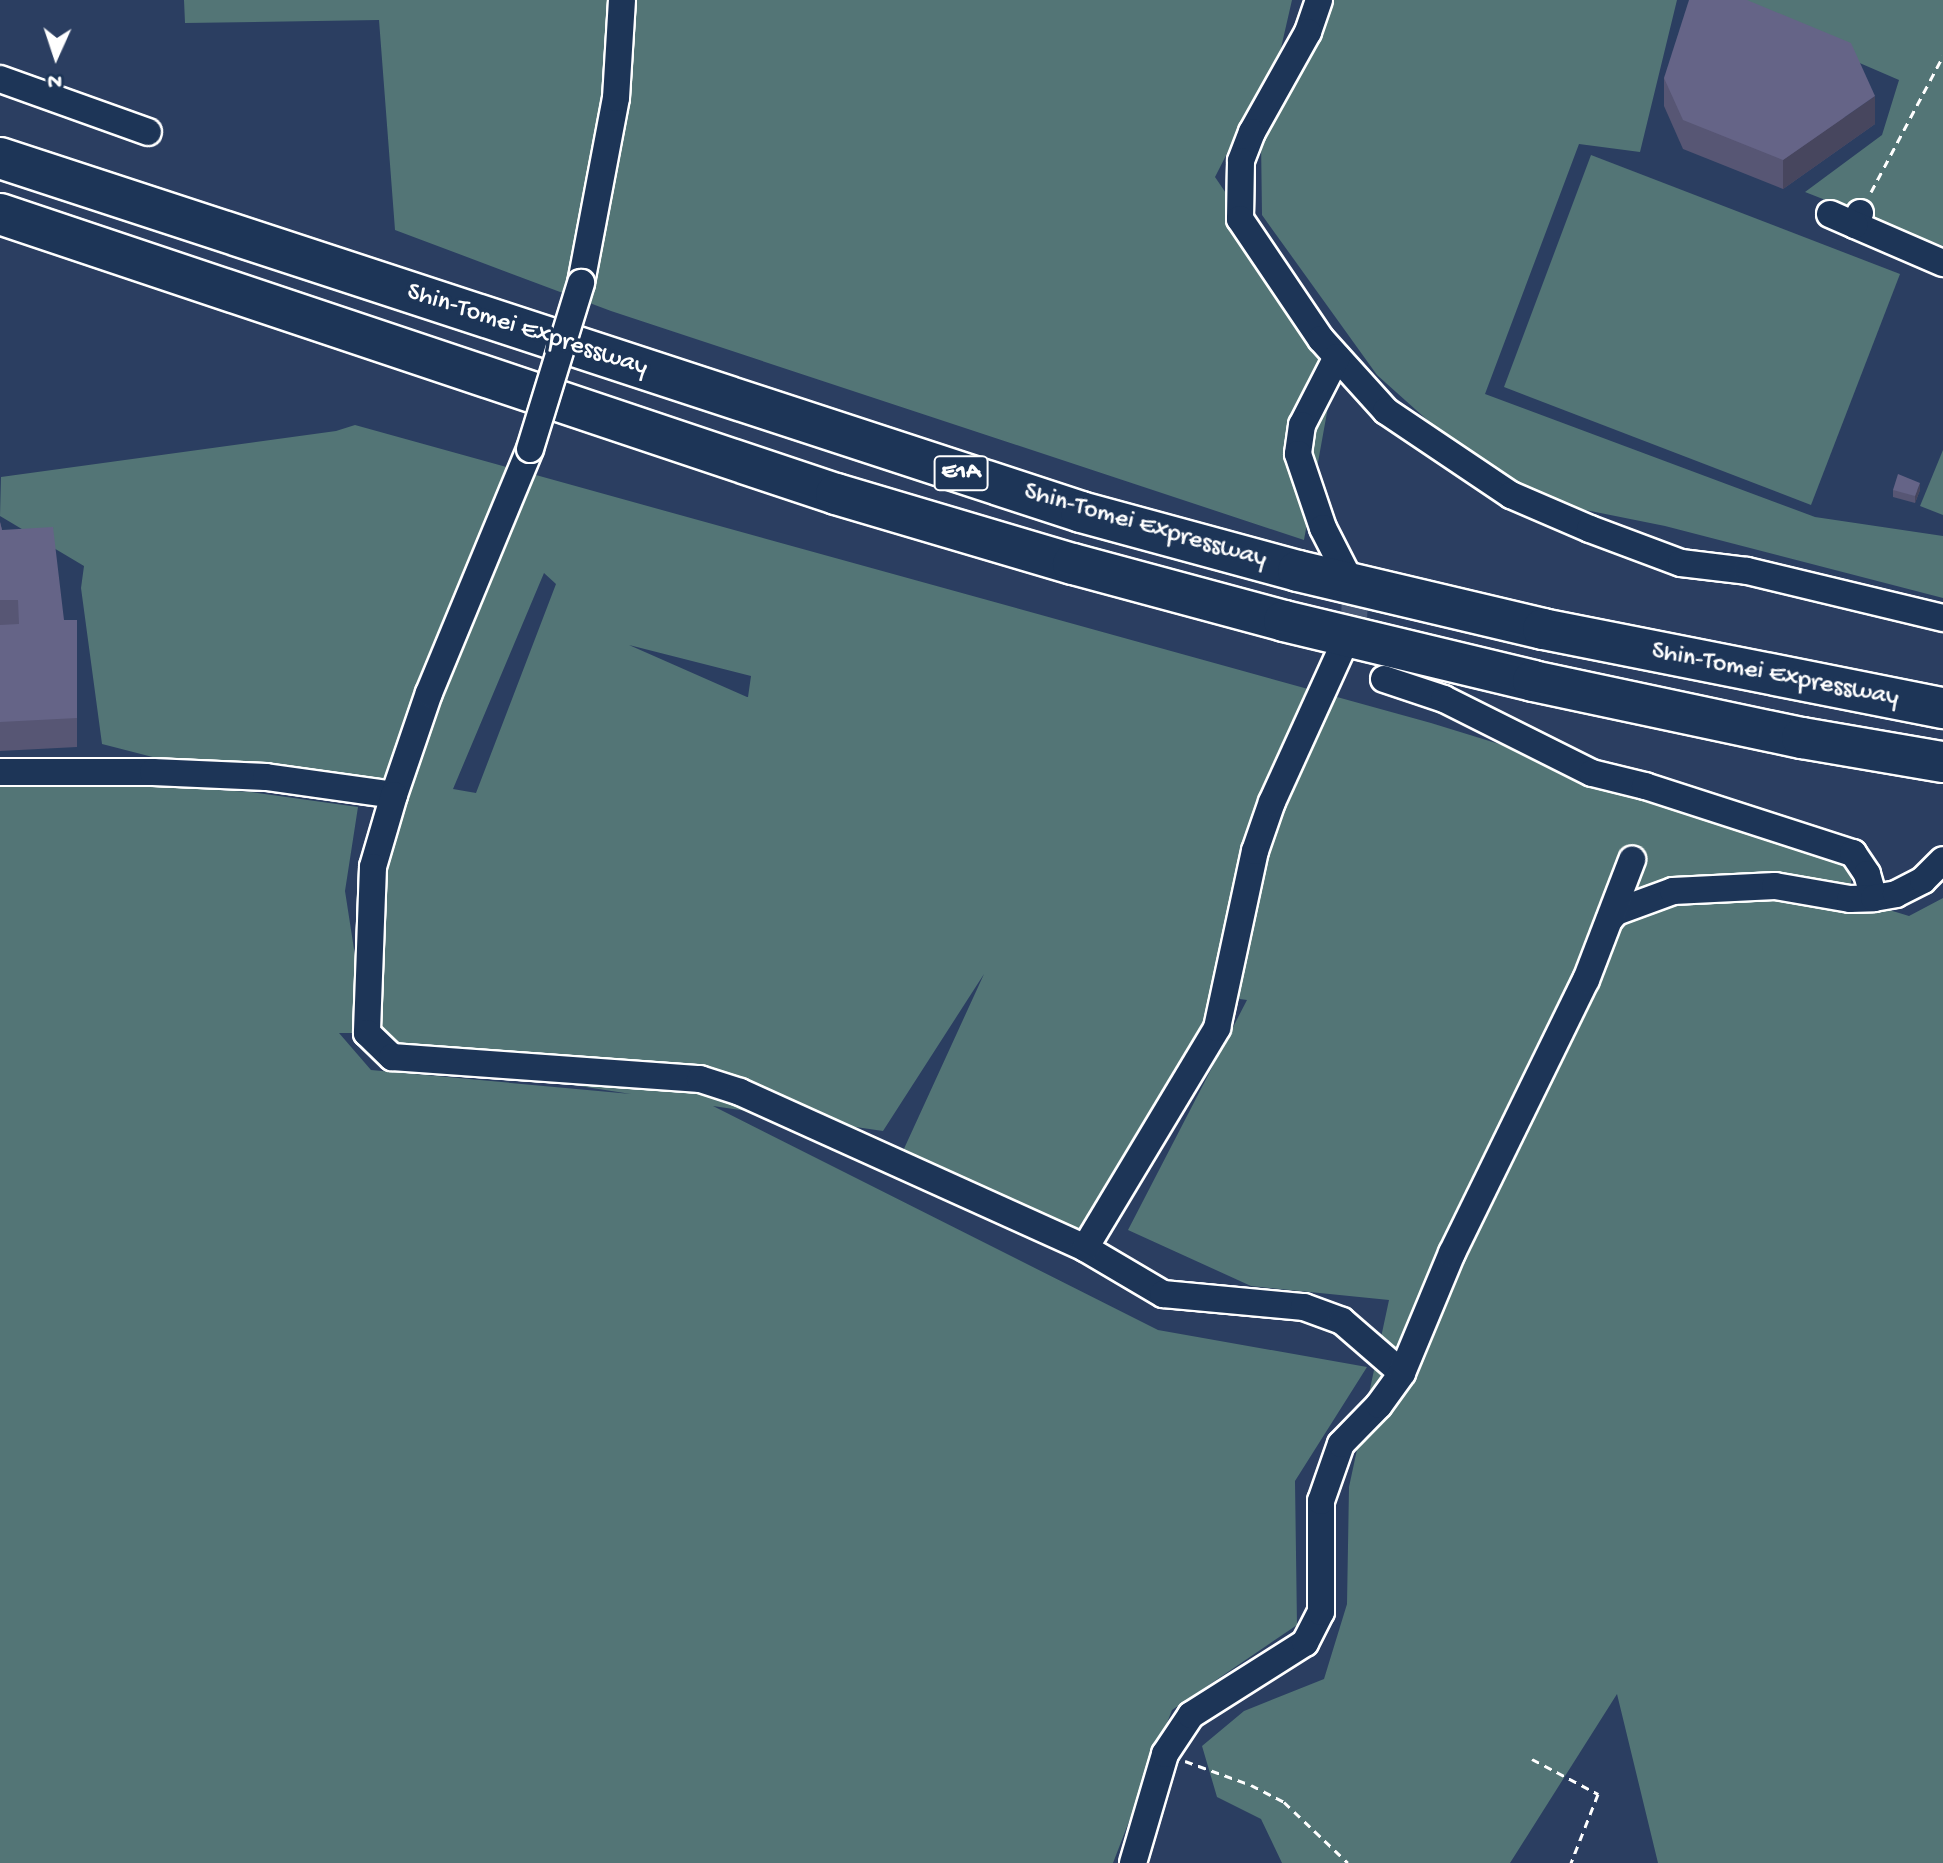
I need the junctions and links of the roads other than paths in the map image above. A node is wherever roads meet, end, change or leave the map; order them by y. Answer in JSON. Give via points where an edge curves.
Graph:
{"nodes":[{"id":1,"x":622,"y":0,"type":"edge"},
{"id":2,"x":1319,"y":0,"type":"edge"},
{"id":3,"x":0,"y":79,"type":"edge"},
{"id":4,"x":148,"y":132,"type":"dead end"},
{"id":5,"x":0,"y":158,"type":"edge"},
{"id":6,"x":0,"y":214,"type":"edge"},
{"id":7,"x":1830,"y":214,"type":"dead end"},
{"id":8,"x":1943,"y":263,"type":"edge"},
{"id":9,"x":1337,"y":357,"type":"junction"},
{"id":10,"x":1346,"y":573,"type":"tunnel mouth"},
{"id":11,"x":1943,"y":618,"type":"edge"},
{"id":12,"x":1343,"y":646,"type":"tunnel mouth"},
{"id":13,"x":1384,"y":679,"type":"dead end"},
{"id":14,"x":1943,"y":708,"type":"edge"},
{"id":15,"x":1943,"y":762,"type":"edge"},
{"id":16,"x":0,"y":772,"type":"edge"},
{"id":17,"x":394,"y":795,"type":"junction"},
{"id":18,"x":1632,"y":860,"type":"dead end"},
{"id":19,"x":1943,"y":860,"type":"edge"},
{"id":20,"x":1874,"y":898,"type":"junction"},
{"id":21,"x":1610,"y":919,"type":"junction"},
{"id":22,"x":1085,"y":1248,"type":"junction"},
{"id":23,"x":1402,"y":1373,"type":"junction"},
{"id":24,"x":1133,"y":1863,"type":"edge"}],
"edges":[{"from":1,"to":17,"type":"street","bridge":true,"via":[[616,98],[581,283],[530,449],[429,693]]},
{"from":2,"to":9,"type":"street","via":[[1308,32],[1241,161],[1240,219]]},
{"from":3,"to":4,"type":"street"},
{"from":5,"to":14,"type":"highway","name":"Shin-Tomei Expressway","number":"E1A","via":[[1081,512],[1543,629]]},
{"from":6,"to":15,"type":"highway","name":"Shin-Tomei Expressway","number":"E1A","via":[[836,494],[1073,564],[1533,681]]},
{"from":7,"to":8,"type":"street","via":[[1858,219]]},
{"from":9,"to":10,"type":"street","via":[[1302,425],[1298,454],[1323,528]]},
{"from":9,"to":11,"type":"street","via":[[1386,411],[1420,437],[1511,495],[1563,518],[1681,563],[1747,571]]},
{"from":12,"to":22,"type":"street","via":[[1255,851],[1217,1028]]},
{"from":13,"to":20,"type":"street","via":[[1444,699],[1592,773],[1853,853]]},
{"from":16,"to":17,"type":"street","via":[[266,777]]},
{"from":17,"to":22,"type":"street","via":[[373,867],[367,1033],[392,1057],[700,1079],[740,1092]]},
{"from":18,"to":21,"type":"street"},
{"from":19,"to":20,"type":"street","via":[[1923,880]]},
{"from":20,"to":21,"type":"street","via":[[1775,886],[1673,891]]},
{"from":21,"to":23,"type":"street","via":[[1586,980],[1452,1253]]},
{"from":22,"to":23,"type":"street","via":[[1163,1294],[1304,1307],[1342,1321]]},
{"from":23,"to":24,"type":"street","via":[[1341,1444],[1321,1501],[1321,1612],[1305,1643],[1191,1715],[1165,1754]]}]}
